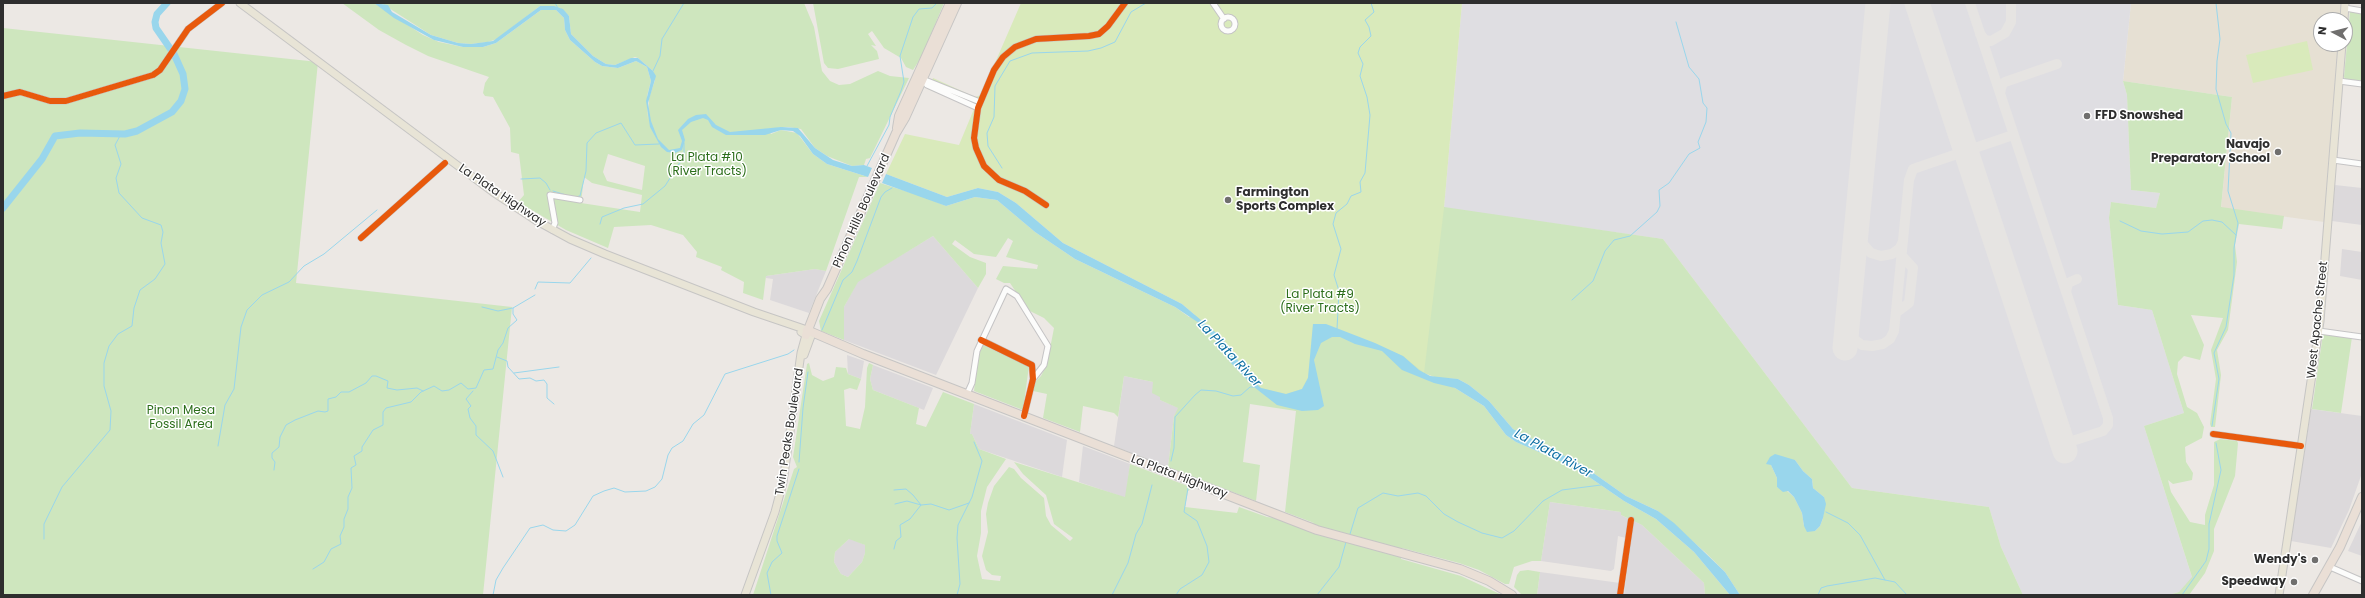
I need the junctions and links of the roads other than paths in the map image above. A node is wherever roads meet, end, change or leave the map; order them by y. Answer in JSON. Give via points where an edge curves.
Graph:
{"nodes":[{"id":1,"x":222,"y":3,"type":"edge"},
{"id":2,"x":240,"y":3,"type":"edge"},
{"id":3,"x":950,"y":3,"type":"edge"},
{"id":4,"x":957,"y":3,"type":"edge"},
{"id":5,"x":1125,"y":3,"type":"edge"},
{"id":6,"x":1213,"y":3,"type":"edge"},
{"id":7,"x":2345,"y":6,"type":"edge"},
{"id":8,"x":2362,"y":11,"type":"edge"},
{"id":9,"x":1224,"y":19,"type":"dead end"},
{"id":10,"x":2341,"y":52,"type":"edge"},
{"id":11,"x":920,"y":78,"type":"junction"},
{"id":12,"x":2339,"y":81,"type":"junction"},
{"id":13,"x":2362,"y":84,"type":"edge"},
{"id":14,"x":3,"y":96,"type":"edge"},
{"id":15,"x":979,"y":105,"type":"junction"},
{"id":16,"x":2333,"y":160,"type":"junction"},
{"id":17,"x":445,"y":163,"type":"dead end"},
{"id":18,"x":2362,"y":164,"type":"edge"},
{"id":19,"x":580,"y":200,"type":"dead end"},
{"id":20,"x":1046,"y":205,"type":"dead end"},
{"id":21,"x":552,"y":230,"type":"junction"},
{"id":22,"x":361,"y":238,"type":"dead end"},
{"id":23,"x":2319,"y":331,"type":"junction"},
{"id":24,"x":809,"y":333,"type":"junction"},
{"id":25,"x":2362,"y":337,"type":"edge"},
{"id":26,"x":982,"y":340,"type":"junction"},
{"id":27,"x":1033,"y":379,"type":"junction"},
{"id":28,"x":967,"y":394,"type":"junction"},
{"id":29,"x":1024,"y":416,"type":"junction"},
{"id":30,"x":2213,"y":434,"type":"dead end"},
{"id":31,"x":2301,"y":446,"type":"junction"},
{"id":32,"x":2362,"y":497,"type":"edge"},
{"id":33,"x":1631,"y":520,"type":"dead end"},
{"id":34,"x":2330,"y":567,"type":"junction"},
{"id":35,"x":2362,"y":581,"type":"edge"},
{"id":36,"x":745,"y":595,"type":"edge"},
{"id":37,"x":1512,"y":595,"type":"edge"},
{"id":38,"x":1620,"y":595,"type":"edge"},
{"id":39,"x":2279,"y":595,"type":"edge"},
{"id":40,"x":2313,"y":595,"type":"edge"}],
"edges":[{"from":1,"to":14,"type":"street","via":[[188,29],[160,70],[153,75],[66,101],[50,101],[20,92]]},
{"from":2,"to":21,"type":"main road","name":"La Plata Highway","via":[[493,192]]},
{"from":3,"to":11,"type":"highway","name":"Pinon Hills Boulevard"},
{"from":4,"to":11,"type":"highway","name":"Pinon Hills Boulevard"},
{"from":5,"to":15,"type":"street","via":[[1099,34],[1036,39],[1015,47],[999,63]]},
{"from":6,"to":9,"type":"street"},
{"from":7,"to":8,"type":"street"},
{"from":10,"to":12,"type":"main road","name":"West Apache Street"},
{"from":11,"to":15,"type":"street","via":[[927,85]]},
{"from":11,"to":24,"type":"highway","name":"Pinon Hills Boulevard","via":[[905,118],[896,133]]},
{"from":12,"to":13,"type":"street"},
{"from":12,"to":16,"type":"main road","name":"West Apache Street"},
{"from":15,"to":20,"type":"street","via":[[974,138],[984,166],[999,180],[1025,191]]},
{"from":16,"to":18,"type":"street"},
{"from":16,"to":23,"type":"main road","name":"West Apache Street"},
{"from":17,"to":22,"type":"street"},
{"from":19,"to":21,"type":"street","via":[[550,195],[555,223]]},
{"from":21,"to":24,"type":"main road","name":"La Plata Highway","via":[[594,250],[776,320],[779,324]]},
{"from":23,"to":25,"type":"street"},
{"from":23,"to":31,"type":"main road","name":"West Apache Street"},
{"from":24,"to":28,"type":"highway","name":"La Plata Highway","via":[[839,347],[848,348]]},
{"from":24,"to":36,"type":"main road","name":"Twin Peaks Boulevard","via":[[802,359],[782,489]]},
{"from":26,"to":27,"type":"street","via":[[1030,363],[1033,368]]},
{"from":26,"to":27,"type":"street","via":[[1006,289],[1017,296],[1048,346],[1044,365]]},
{"from":26,"to":28,"type":"street"},
{"from":27,"to":29,"type":"street"},
{"from":28,"to":29,"type":"highway","name":"La Plata Highway"},
{"from":29,"to":37,"type":"highway","name":"La Plata Highway","via":[[1317,530],[1469,572]]},
{"from":30,"to":31,"type":"street"},
{"from":31,"to":39,"type":"main road","name":"West Apache Street"},
{"from":32,"to":34,"type":"highway"},
{"from":33,"to":38,"type":"street"},
{"from":34,"to":35,"type":"street"},
{"from":34,"to":40,"type":"highway"}]}
